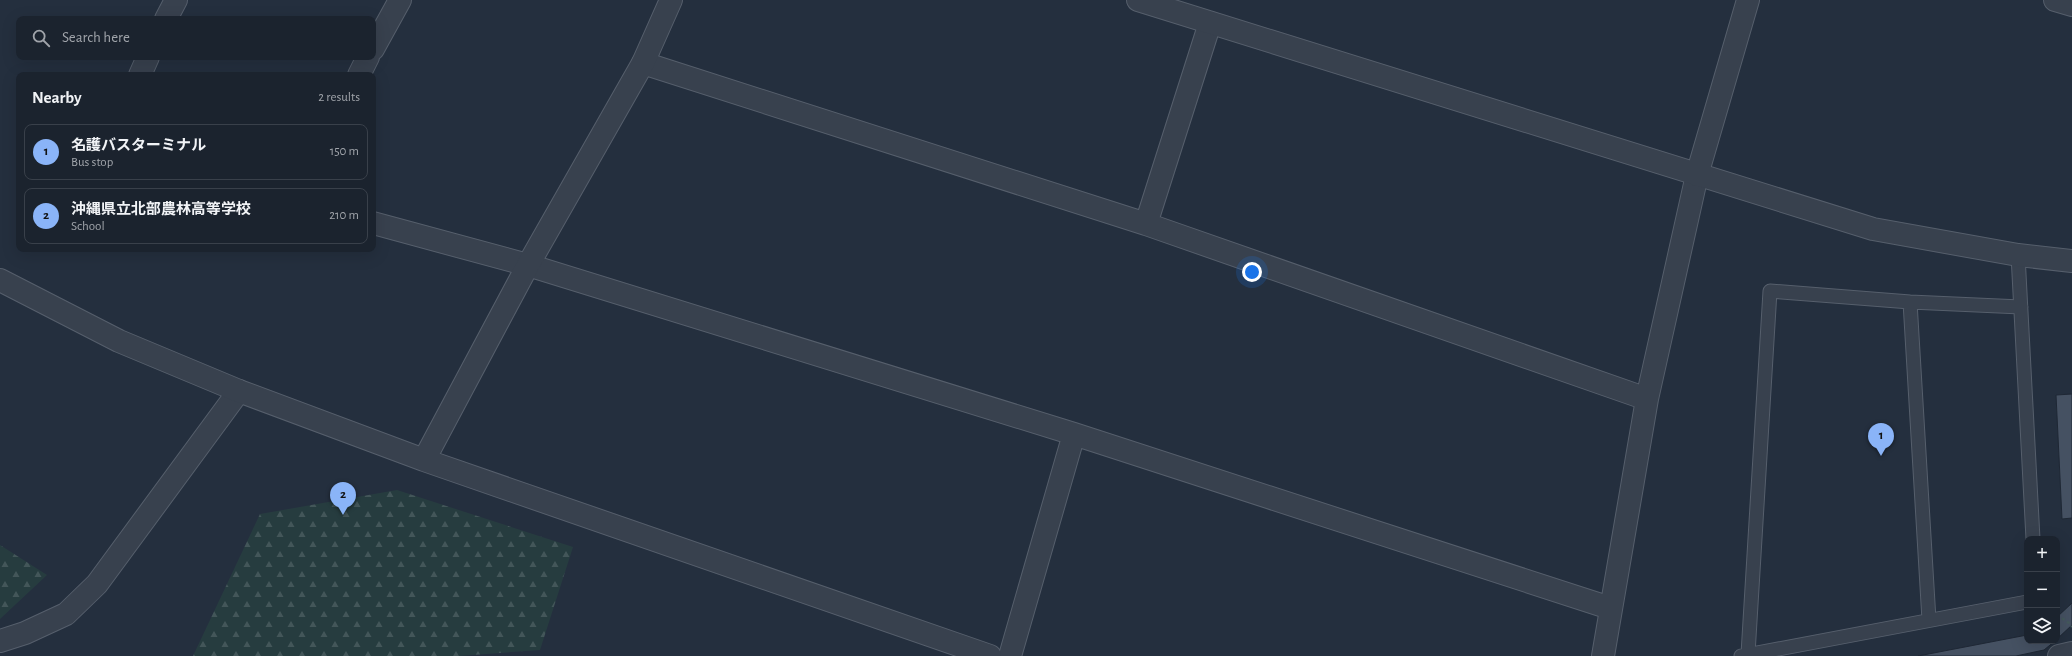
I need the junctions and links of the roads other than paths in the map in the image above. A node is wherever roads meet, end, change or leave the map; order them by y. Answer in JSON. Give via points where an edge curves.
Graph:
{"nodes":[{"id":1,"x":176,"y":0,"type":"edge"},
{"id":2,"x":400,"y":0,"type":"edge"},
{"id":3,"x":671,"y":0,"type":"edge"},
{"id":4,"x":1138,"y":0,"type":"edge"},
{"id":5,"x":1748,"y":0,"type":"edge"},
{"id":6,"x":2055,"y":0,"type":"edge"},
{"id":7,"x":2072,"y":5,"type":"edge"},
{"id":8,"x":168,"y":16,"type":"edge"},
{"id":9,"x":1210,"y":23,"type":"junction"},
{"id":10,"x":376,"y":44,"type":"edge"},
{"id":11,"x":147,"y":60,"type":"edge"},
{"id":12,"x":366,"y":60,"type":"edge"},
{"id":13,"x":643,"y":63,"type":"junction"},
{"id":14,"x":141,"y":72,"type":"edge"},
{"id":15,"x":360,"y":72,"type":"edge"},
{"id":16,"x":1697,"y":175,"type":"junction"},
{"id":17,"x":376,"y":224,"type":"edge"},
{"id":18,"x":1146,"y":224,"type":"junction"},
{"id":19,"x":2018,"y":255,"type":"junction"},
{"id":20,"x":2072,"y":261,"type":"edge"},
{"id":21,"x":528,"y":265,"type":"junction"},
{"id":22,"x":0,"y":280,"type":"edge"},
{"id":23,"x":1910,"y":302,"type":"junction"},
{"id":24,"x":2022,"y":307,"type":"junction"},
{"id":25,"x":239,"y":392,"type":"junction"},
{"id":26,"x":1647,"y":399,"type":"junction"},
{"id":27,"x":1074,"y":434,"type":"junction"},
{"id":28,"x":424,"y":460,"type":"junction"},
{"id":29,"x":2033,"y":536,"type":"edge"},
{"id":30,"x":2024,"y":603,"type":"edge"},
{"id":31,"x":1610,"y":608,"type":"junction"},
{"id":32,"x":1929,"y":620,"type":"junction"},
{"id":33,"x":0,"y":641,"type":"edge"},
{"id":34,"x":2072,"y":653,"type":"edge"},
{"id":35,"x":1745,"y":655,"type":"edge"},
{"id":36,"x":990,"y":656,"type":"edge"},
{"id":37,"x":1010,"y":656,"type":"edge"},
{"id":38,"x":1602,"y":656,"type":"edge"},
{"id":39,"x":2059,"y":656,"type":"edge"}],
"edges":[{"from":1,"to":8,"type":"street"},
{"from":2,"to":10,"type":"street"},
{"from":3,"to":13,"type":"street"},
{"from":4,"to":9,"type":"street"},
{"from":5,"to":16,"type":"street"},
{"from":6,"to":7,"type":"street"},
{"from":9,"to":16,"type":"street"},
{"from":9,"to":18,"type":"street"},
{"from":11,"to":14,"type":"street"},
{"from":12,"to":15,"type":"street"},
{"from":13,"to":18,"type":"street"},
{"from":13,"to":21,"type":"street"},
{"from":16,"to":19,"type":"street","via":[[1873,229]]},
{"from":16,"to":26,"type":"street"},
{"from":17,"to":21,"type":"street"},
{"from":18,"to":26,"type":"street"},
{"from":19,"to":20,"type":"street"},
{"from":19,"to":24,"type":"lane"},
{"from":21,"to":27,"type":"street"},
{"from":21,"to":28,"type":"street"},
{"from":22,"to":25,"type":"street","via":[[119,341]]},
{"from":23,"to":24,"type":"lane"},
{"from":23,"to":32,"type":"lane"},
{"from":23,"to":35,"type":"lane","via":[[1770,291]]},
{"from":24,"to":29,"type":"lane"},
{"from":25,"to":28,"type":"street"},
{"from":25,"to":33,"type":"street","via":[[97,584],[66,614],[26,633]]},
{"from":26,"to":31,"type":"street"},
{"from":27,"to":31,"type":"street"},
{"from":27,"to":37,"type":"street"},
{"from":28,"to":36,"type":"street"},
{"from":30,"to":32,"type":"lane"},
{"from":31,"to":38,"type":"street"},
{"from":32,"to":35,"type":"lane"},
{"from":34,"to":39,"type":"street"}]}
